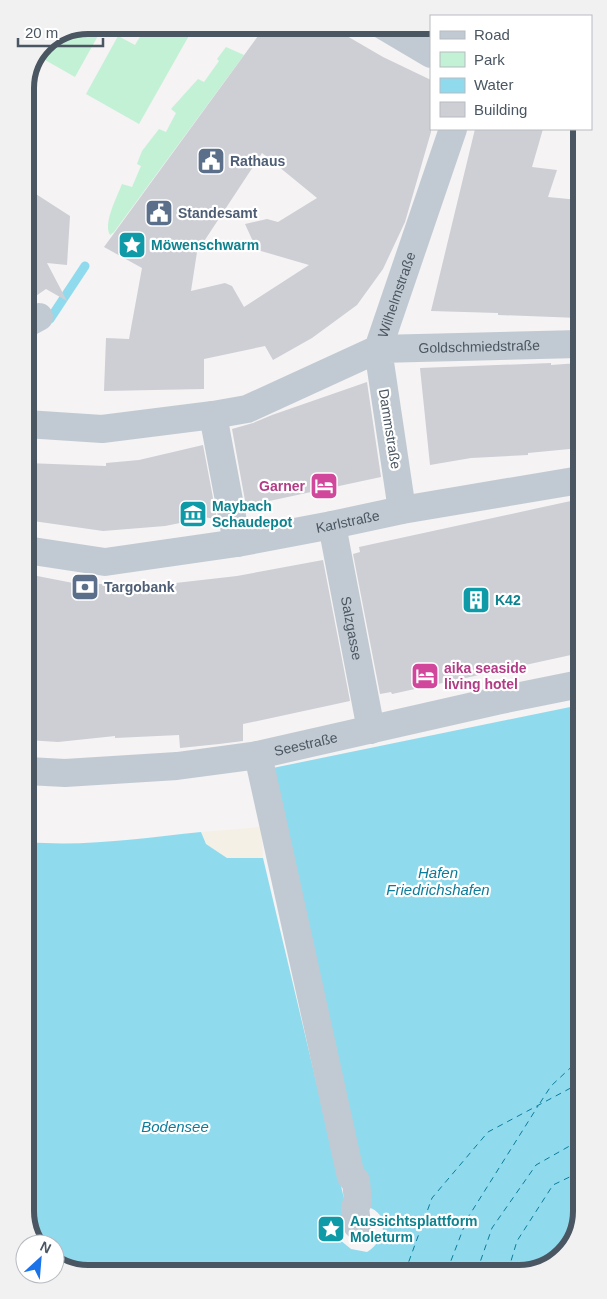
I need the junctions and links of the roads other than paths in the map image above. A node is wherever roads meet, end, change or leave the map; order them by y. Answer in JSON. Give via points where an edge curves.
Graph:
{"nodes":[{"id":1,"x":397,"y":34,"type":"edge"},
{"id":2,"x":430,"y":53,"type":"edge"},
{"id":3,"x":453,"y":130,"type":"edge"},
{"id":4,"x":573,"y":344,"type":"edge"},
{"id":5,"x":378,"y":348,"type":"junction"},
{"id":6,"x":213,"y":415,"type":"junction"},
{"id":7,"x":34,"y":425,"type":"edge"},
{"id":8,"x":573,"y":481,"type":"edge"},
{"id":9,"x":402,"y":510,"type":"junction"},
{"id":10,"x":332,"y":525,"type":"junction"},
{"id":11,"x":237,"y":543,"type":"junction"},
{"id":12,"x":34,"y":551,"type":"edge"},
{"id":13,"x":573,"y":685,"type":"edge"},
{"id":14,"x":371,"y":730,"type":"junction"},
{"id":15,"x":258,"y":755,"type":"junction"},
{"id":16,"x":34,"y":771,"type":"edge"},
{"id":17,"x":353,"y":1202,"type":"dead end"}],
"edges":[{"from":1,"to":2,"type":"street"},
{"from":3,"to":5,"type":"street","name":"Wilhelmstraße"},
{"from":4,"to":5,"type":"street","name":"Goldschmiedstraße"},
{"from":5,"to":6,"type":"street","name":"Wilhelmstraße","via":[[247,409]]},
{"from":5,"to":9,"type":"street","name":"Dammstraße"},
{"from":6,"to":7,"type":"street","name":"Wilhelmstraße","via":[[102,429]]},
{"from":6,"to":11,"type":"street"},
{"from":8,"to":9,"type":"street","name":"Karlstraße"},
{"from":9,"to":10,"type":"street","name":"Karlstraße"},
{"from":10,"to":11,"type":"street","name":"Karlstraße"},
{"from":10,"to":14,"type":"street","name":"Salzgasse"},
{"from":11,"to":12,"type":"street","name":"Karlstraße","via":[[105,562]]},
{"from":13,"to":14,"type":"street","name":"Seestraße"},
{"from":14,"to":15,"type":"street","name":"Seestraße"},
{"from":15,"to":16,"type":"street","name":"Seestraße","via":[[177,766]]},
{"from":15,"to":17,"type":"street"}]}
